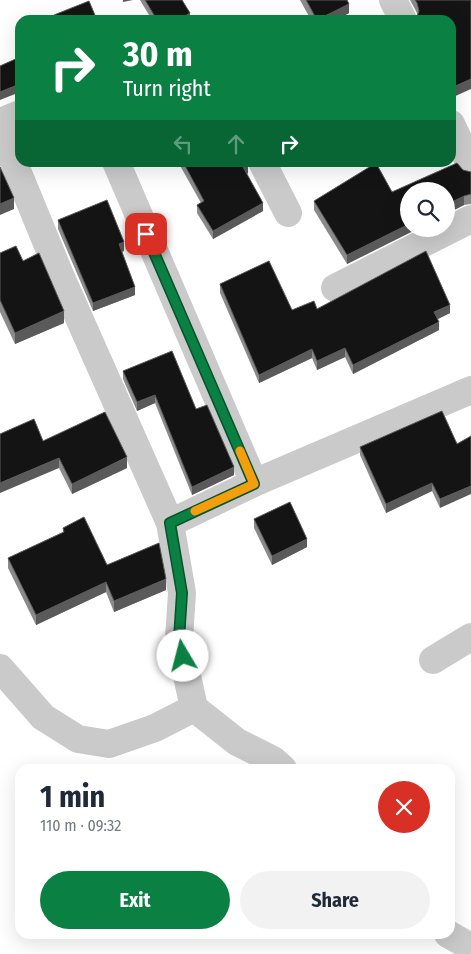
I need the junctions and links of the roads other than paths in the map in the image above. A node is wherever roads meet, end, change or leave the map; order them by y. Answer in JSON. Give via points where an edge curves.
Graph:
{"nodes":[{"id":1,"x":393,"y":0,"type":"edge"},
{"id":2,"x":400,"y":15,"type":"edge"},
{"id":3,"x":15,"y":116,"type":"edge"},
{"id":4,"x":0,"y":122,"type":"edge"},
{"id":5,"x":0,"y":129,"type":"edge"},
{"id":6,"x":456,"y":134,"type":"edge"},
{"id":7,"x":15,"y":165,"type":"edge"},
{"id":8,"x":471,"y":166,"type":"edge"},
{"id":9,"x":16,"y":167,"type":"edge"},
{"id":10,"x":118,"y":167,"type":"edge"},
{"id":11,"x":265,"y":167,"type":"edge"},
{"id":12,"x":288,"y":213,"type":"dead end"},
{"id":13,"x":471,"y":219,"type":"edge"},
{"id":14,"x":335,"y":288,"type":"dead end"},
{"id":15,"x":471,"y":390,"type":"edge"},
{"id":16,"x":254,"y":484,"type":"junction"},
{"id":17,"x":170,"y":523,"type":"junction"},
{"id":18,"x":471,"y":636,"type":"edge"},
{"id":19,"x":432,"y":660,"type":"dead end"},
{"id":20,"x":0,"y":668,"type":"edge"},
{"id":21,"x":194,"y":708,"type":"junction"},
{"id":22,"x":278,"y":764,"type":"edge"},
{"id":23,"x":455,"y":938,"type":"edge"},
{"id":24,"x":471,"y":947,"type":"edge"}],
"edges":[{"from":1,"to":2,"type":"street"},
{"from":3,"to":4,"type":"street"},
{"from":5,"to":7,"type":"street"},
{"from":6,"to":8,"type":"street"},
{"from":9,"to":17,"type":"street"},
{"from":10,"to":16,"type":"street"},
{"from":11,"to":12,"type":"street"},
{"from":13,"to":14,"type":"street"},
{"from":15,"to":16,"type":"street"},
{"from":16,"to":17,"type":"street"},
{"from":17,"to":21,"type":"street","via":[[182,593],[179,639]]},
{"from":18,"to":19,"type":"street"},
{"from":20,"to":21,"type":"street","via":[[43,717],[78,739],[110,744],[154,728]]},
{"from":21,"to":22,"type":"street","via":[[237,742]]},
{"from":23,"to":24,"type":"street"}]}
